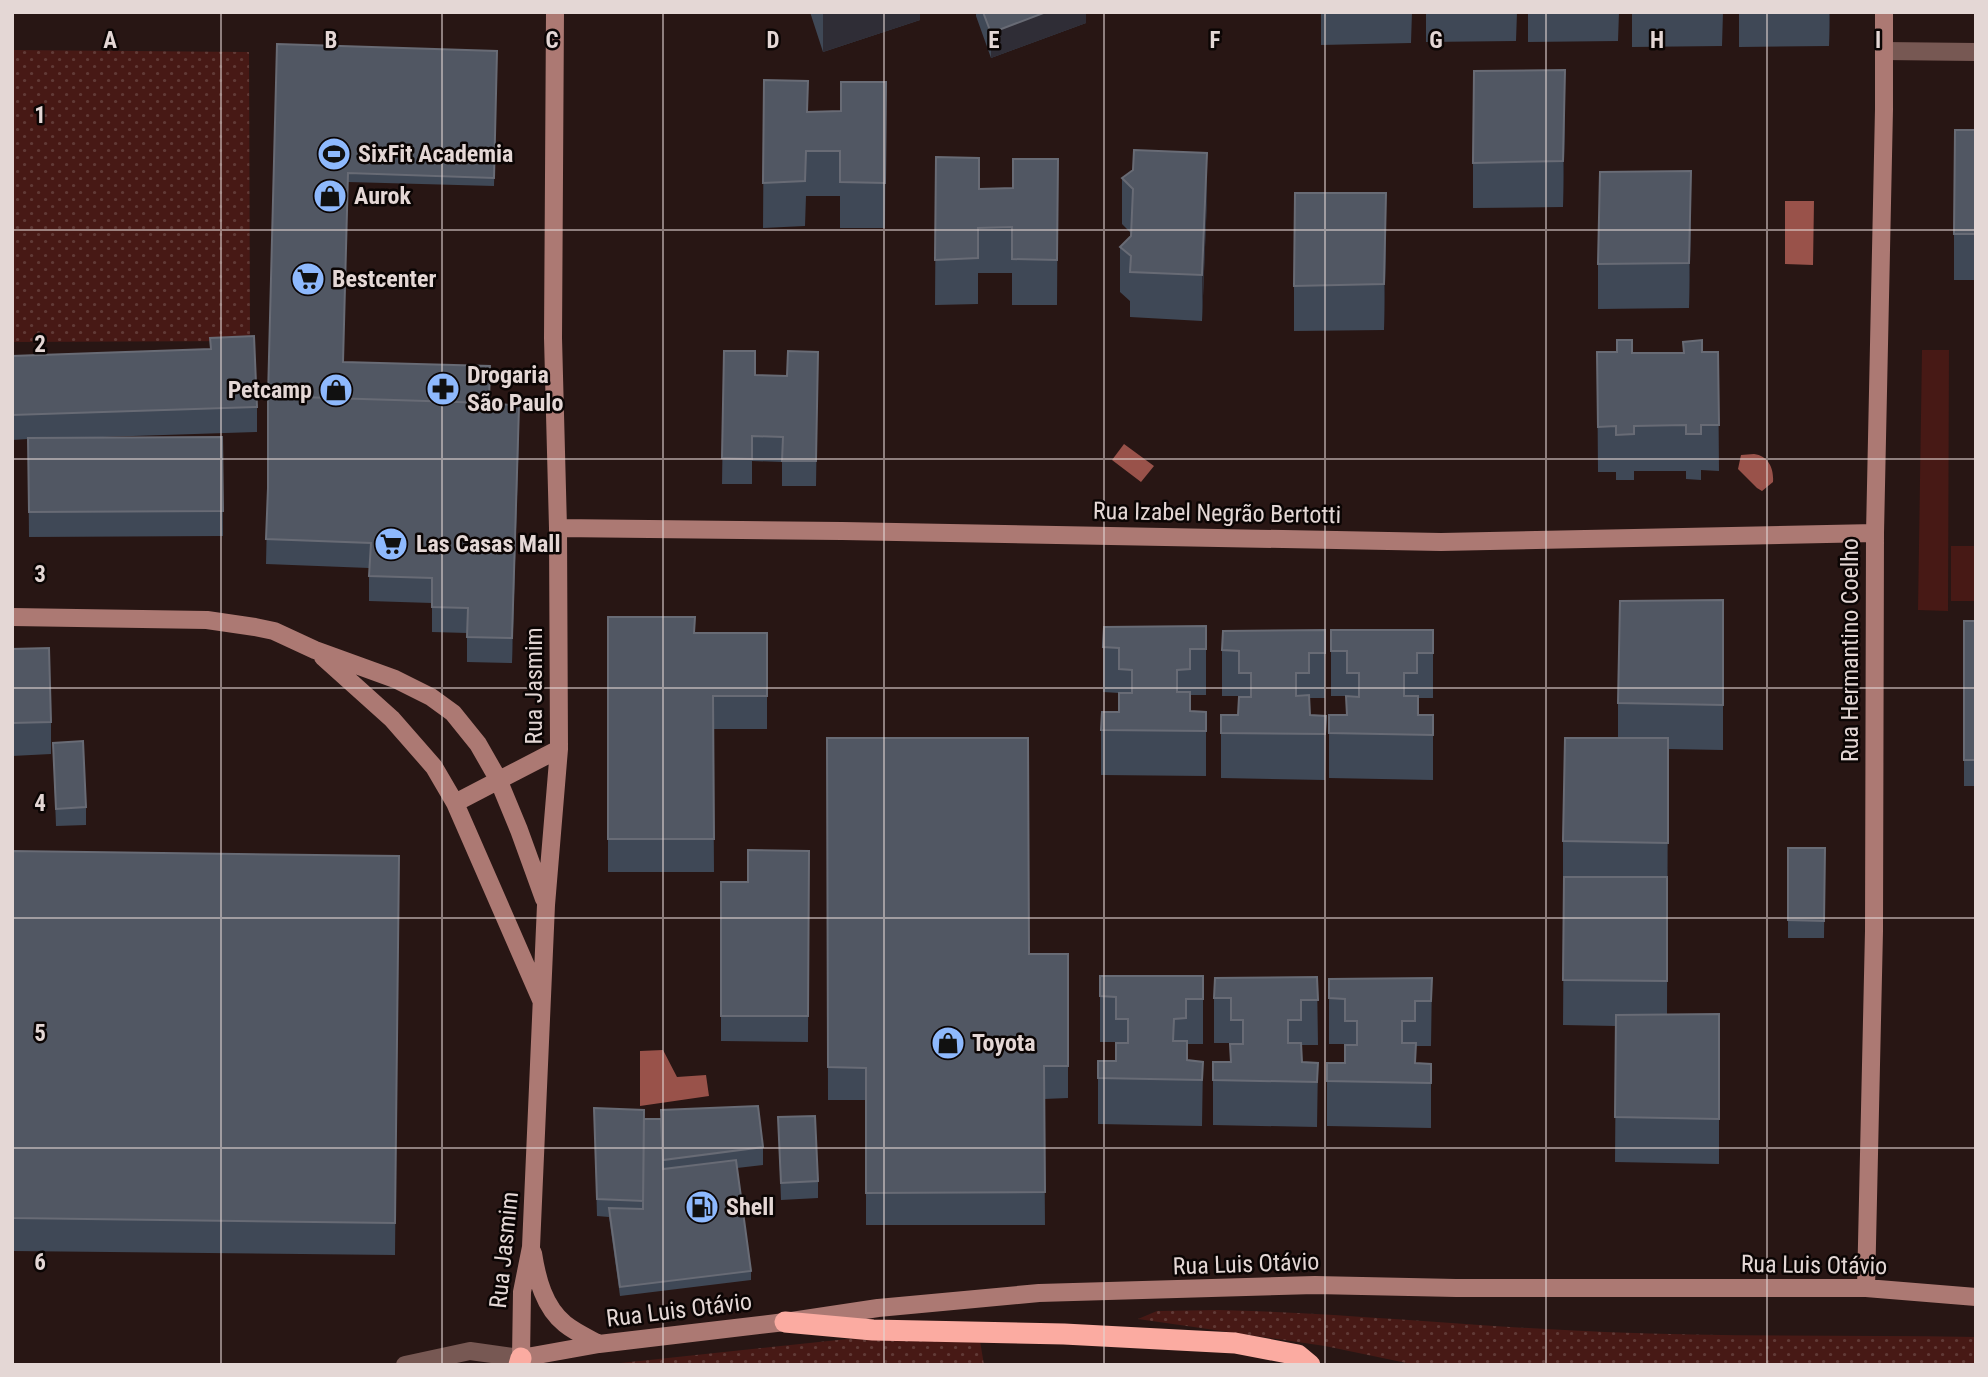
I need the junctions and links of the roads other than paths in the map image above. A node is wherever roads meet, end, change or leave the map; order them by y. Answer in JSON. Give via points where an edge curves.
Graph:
{"nodes":[{"id":1,"x":555,"y":12,"type":"edge"},
{"id":2,"x":1884,"y":12,"type":"edge"},
{"id":3,"x":1884,"y":51,"type":"junction"},
{"id":4,"x":1976,"y":52,"type":"edge"},
{"id":5,"x":558,"y":528,"type":"junction"},
{"id":6,"x":1875,"y":533,"type":"junction"},
{"id":7,"x":12,"y":617,"type":"edge"},
{"id":8,"x":315,"y":650,"type":"junction"},
{"id":9,"x":559,"y":749,"type":"junction"},
{"id":10,"x":498,"y":779,"type":"junction"},
{"id":11,"x":455,"y":803,"type":"junction"},
{"id":12,"x":546,"y":905,"type":"junction"},
{"id":13,"x":543,"y":1005,"type":"junction"},
{"id":14,"x":531,"y":1247,"type":"junction"},
{"id":15,"x":1866,"y":1288,"type":"junction"},
{"id":16,"x":1976,"y":1297,"type":"edge"},
{"id":17,"x":785,"y":1322,"type":"junction"},
{"id":18,"x":599,"y":1344,"type":"junction"},
{"id":19,"x":520,"y":1362,"type":"edge"},
{"id":20,"x":405,"y":1365,"type":"edge"},
{"id":21,"x":1310,"y":1365,"type":"edge"}],
"edges":[{"from":1,"to":5,"type":"main road","name":"Rua Jasmim","via":[[553,338]]},
{"from":2,"to":3,"type":"main road","name":"Rua Hermantino Coelho"},
{"from":3,"to":4,"type":"street"},
{"from":3,"to":6,"type":"main road","name":"Rua Hermantino Coelho"},
{"from":5,"to":6,"type":"main road","name":"Rua Izabel Negrão Bertotti","via":[[1430,542]]},
{"from":5,"to":9,"type":"main road","name":"Rua Jasmim"},
{"from":6,"to":15,"type":"main road","name":"Rua Hermantino Coelho","via":[[1874,930]]},
{"from":7,"to":8,"type":"main road","via":[[207,620],[274,631]]},
{"from":8,"to":10,"type":"main road","via":[[431,697],[453,713]]},
{"from":8,"to":11,"type":"main road","via":[[392,719],[434,767]]},
{"from":9,"to":10,"type":"main road"},
{"from":9,"to":12,"type":"main road","name":"Rua Jasmim"},
{"from":10,"to":11,"type":"main road"},
{"from":10,"to":12,"type":"main road"},
{"from":11,"to":13,"type":"main road"},
{"from":12,"to":13,"type":"main road","name":"Rua Jasmim"},
{"from":13,"to":14,"type":"main road","name":"Rua Jasmim"},
{"from":14,"to":18,"type":"main road","via":[[536,1274],[554,1313]]},
{"from":14,"to":19,"type":"main road","name":"Rua Jasmim","via":[[522,1292]]},
{"from":15,"to":16,"type":"main road","name":"Rua Luis Otávio"},
{"from":15,"to":17,"type":"main road","name":"Rua Luis Otávio","via":[[1315,1286],[1039,1293]]},
{"from":17,"to":18,"type":"main road","name":"Rua Luis Otávio"},
{"from":17,"to":21,"type":"highway","via":[[873,1331],[1235,1343],[1298,1355]]},
{"from":18,"to":19,"type":"main road","name":"Rua Luis Otávio"},
{"from":19,"to":20,"type":"street","via":[[470,1351]]}]}
